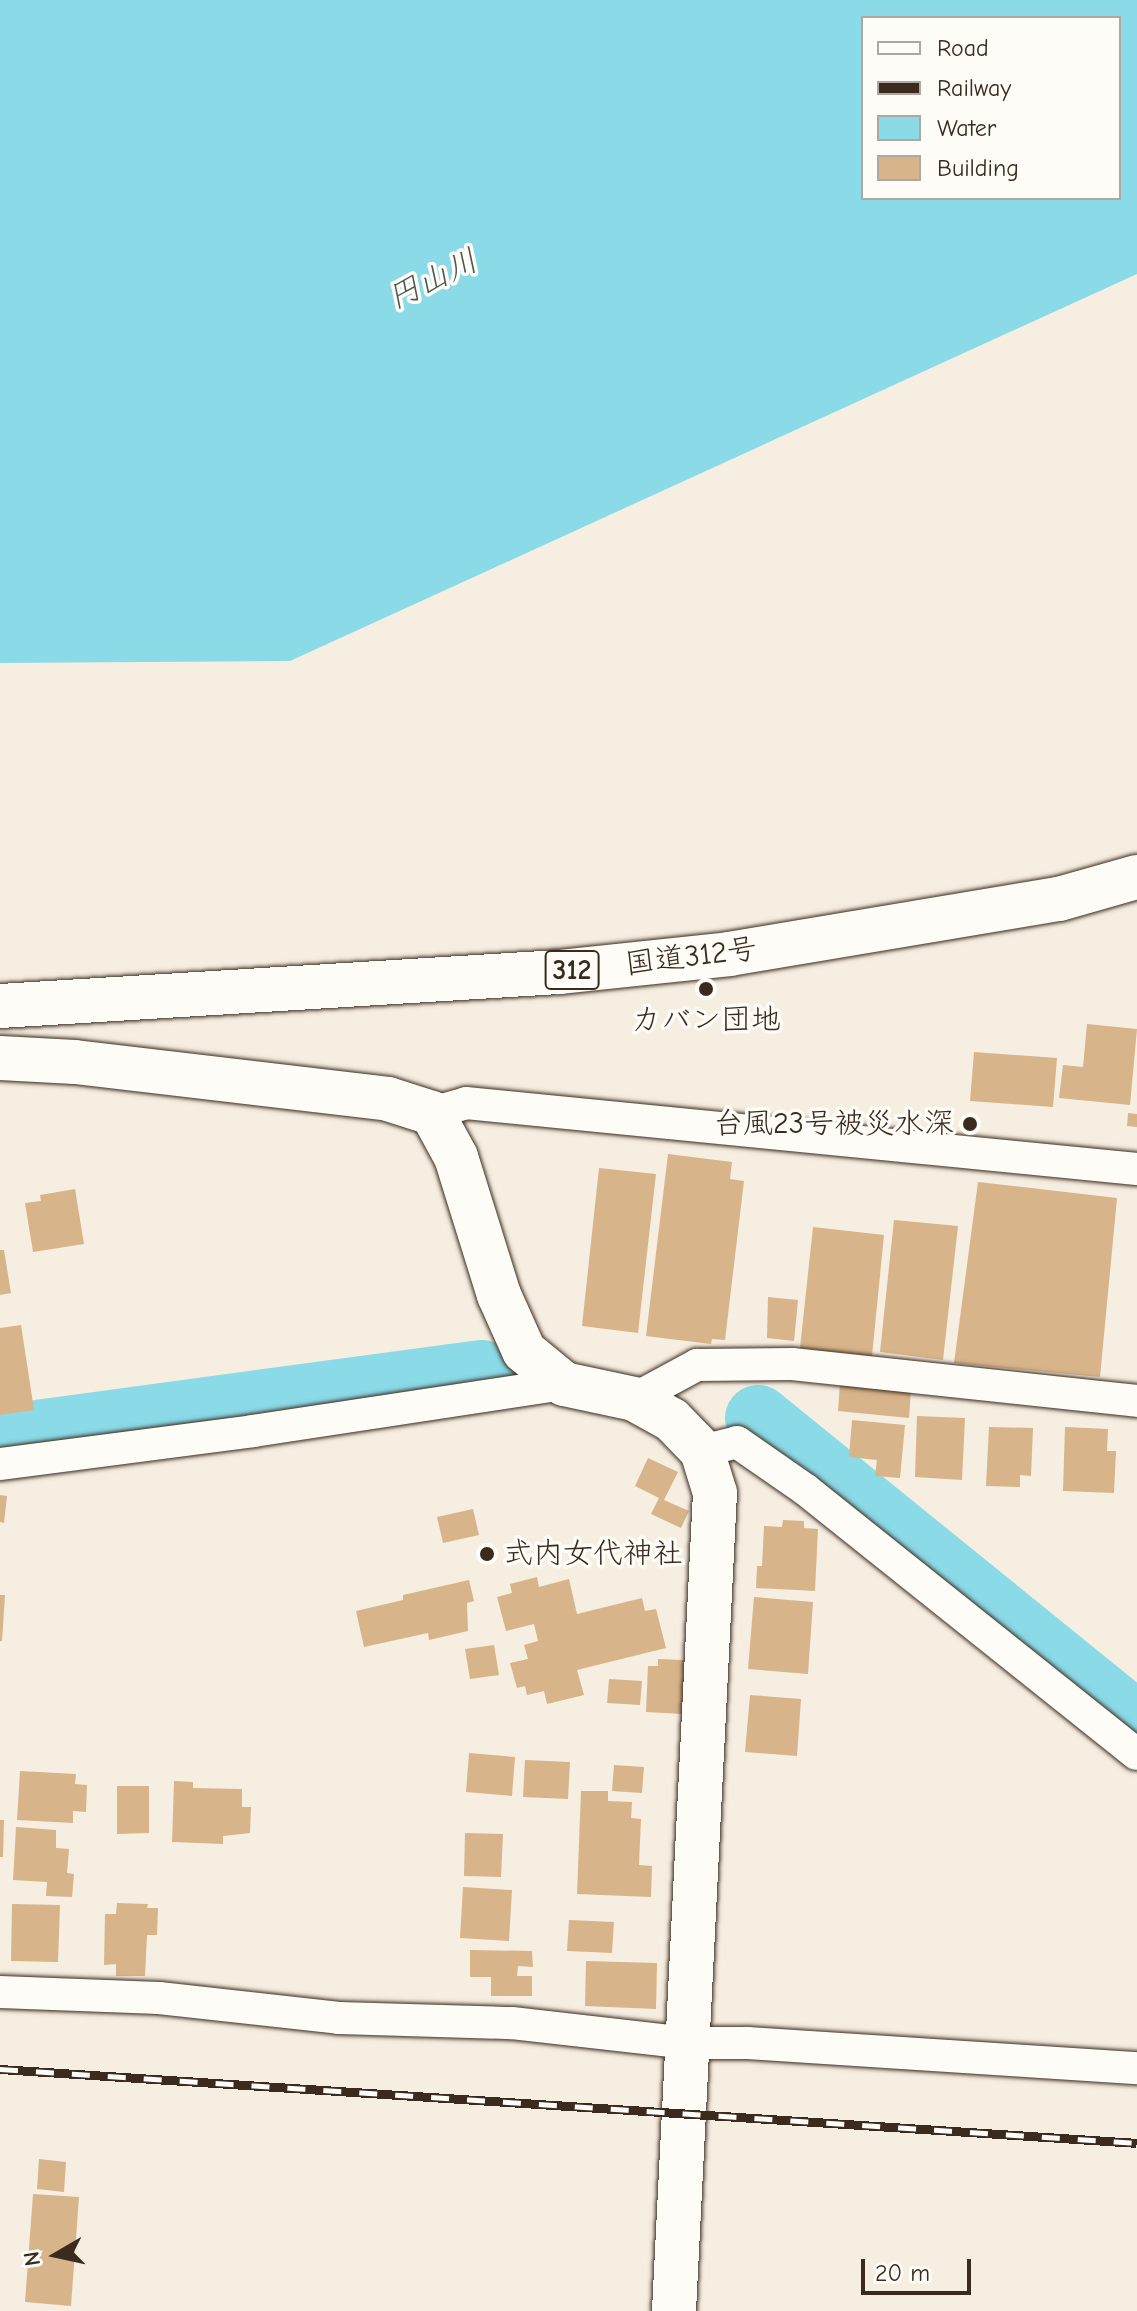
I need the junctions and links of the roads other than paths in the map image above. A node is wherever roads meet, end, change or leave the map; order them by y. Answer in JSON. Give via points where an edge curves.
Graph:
{"nodes":[{"id":1,"x":1137,"y":877,"type":"edge"},
{"id":2,"x":0,"y":1006,"type":"edge"},
{"id":3,"x":0,"y":1058,"type":"edge"},
{"id":4,"x":432,"y":1113,"type":"junction"},
{"id":5,"x":1137,"y":1169,"type":"edge"},
{"id":6,"x":564,"y":1384,"type":"junction"},
{"id":7,"x":634,"y":1399,"type":"junction"},
{"id":8,"x":1137,"y":1401,"type":"edge"},
{"id":9,"x":702,"y":1451,"type":"junction"},
{"id":10,"x":0,"y":1464,"type":"edge"},
{"id":11,"x":1137,"y":1754,"type":"edge"},
{"id":12,"x":0,"y":1992,"type":"edge"},
{"id":13,"x":687,"y":2043,"type":"junction"},
{"id":14,"x":1137,"y":2068,"type":"edge"},
{"id":15,"x":674,"y":2311,"type":"edge"}],
"edges":[{"from":1,"to":2,"type":"main road","name":"国道312号","number":"312","via":[[1028,905],[729,954],[559,972]]},
{"from":3,"to":4,"type":"main road","via":[[388,1099]]},
{"from":4,"to":5,"type":"street","via":[[466,1103]]},
{"from":4,"to":6,"type":"main road","via":[[456,1157],[499,1295],[524,1351]]},
{"from":6,"to":7,"type":"main road"},
{"from":6,"to":10,"type":"street"},
{"from":7,"to":8,"type":"street","via":[[697,1365],[792,1364]]},
{"from":7,"to":9,"type":"main road","via":[[672,1420]]},
{"from":9,"to":11,"type":"street","via":[[737,1442],[806,1490]]},
{"from":9,"to":13,"type":"main road","via":[[715,1493]]},
{"from":12,"to":13,"type":"street","via":[[159,1998],[339,2018],[512,2023]]},
{"from":13,"to":14,"type":"street"},
{"from":13,"to":15,"type":"main road"}]}
